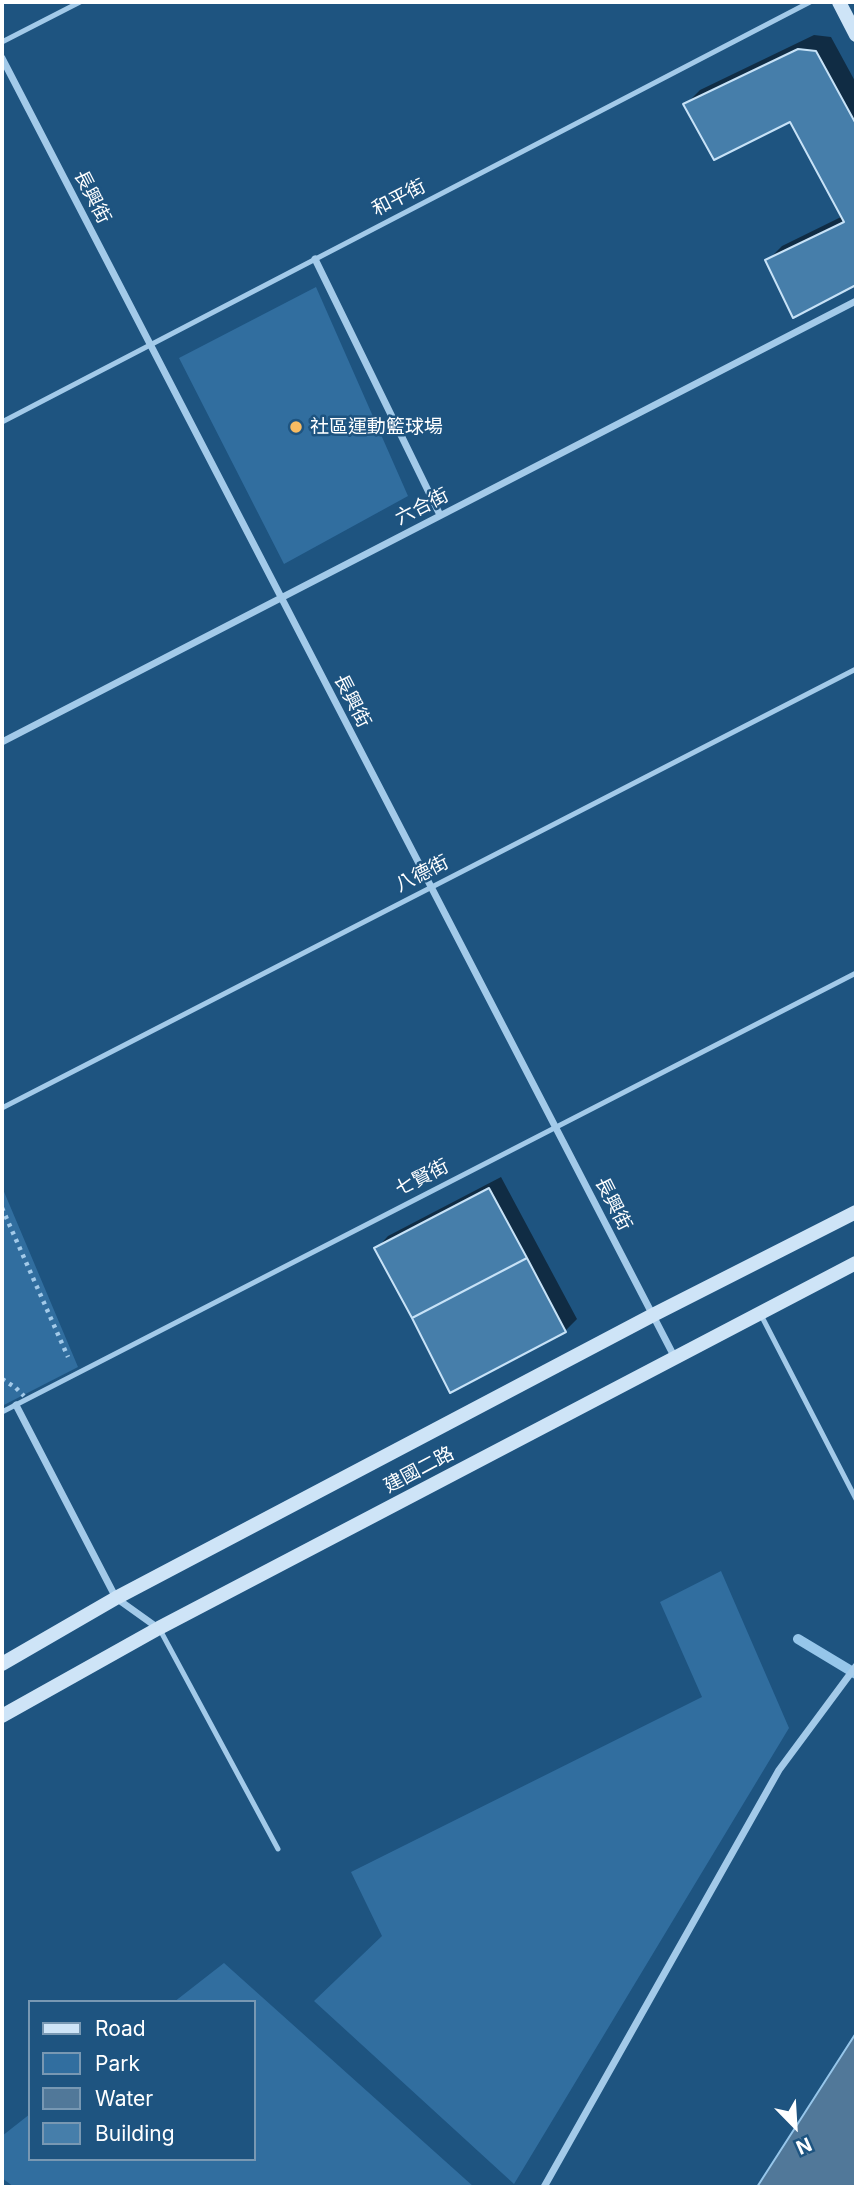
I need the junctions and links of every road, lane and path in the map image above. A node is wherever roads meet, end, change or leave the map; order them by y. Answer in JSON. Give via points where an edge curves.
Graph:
{"nodes":[{"id":1,"x":80,"y":2,"type":"edge"},
{"id":2,"x":810,"y":2,"type":"edge"},
{"id":3,"x":839,"y":2,"type":"edge"},
{"id":4,"x":856,"y":36,"type":"edge"},
{"id":5,"x":2,"y":42,"type":"edge"},
{"id":6,"x":2,"y":58,"type":"edge"},
{"id":7,"x":315,"y":259,"type":"junction"},
{"id":8,"x":856,"y":300,"type":"edge"},
{"id":9,"x":150,"y":345,"type":"junction"},
{"id":10,"x":2,"y":422,"type":"edge"},
{"id":11,"x":440,"y":515,"type":"junction"},
{"id":12,"x":281,"y":598,"type":"junction"},
{"id":13,"x":856,"y":669,"type":"edge"},
{"id":14,"x":2,"y":742,"type":"edge"},
{"id":15,"x":431,"y":887,"type":"junction"},
{"id":16,"x":856,"y":972,"type":"edge"},
{"id":17,"x":2,"y":1108,"type":"edge"},
{"id":18,"x":555,"y":1127,"type":"junction"},
{"id":19,"x":2,"y":1208,"type":"edge"},
{"id":20,"x":856,"y":1212,"type":"edge"},
{"id":21,"x":856,"y":1263,"type":"edge"},
{"id":22,"x":760,"y":1312,"type":"junction"},
{"id":23,"x":653,"y":1315,"type":"junction"},
{"id":24,"x":675,"y":1358,"type":"junction"},
{"id":25,"x":73,"y":1368,"type":"dead end"},
{"id":26,"x":16,"y":1388,"type":"dead end"},
{"id":27,"x":24,"y":1396,"type":"dead end"},
{"id":28,"x":16,"y":1405,"type":"junction"},
{"id":29,"x":2,"y":1412,"type":"edge"},
{"id":30,"x":856,"y":1499,"type":"edge"},
{"id":31,"x":116,"y":1598,"type":"junction"},
{"id":32,"x":159,"y":1628,"type":"junction"},
{"id":33,"x":2,"y":1664,"type":"edge"},
{"id":34,"x":856,"y":1666,"type":"edge"},
{"id":35,"x":2,"y":1716,"type":"edge"},
{"id":36,"x":278,"y":1849,"type":"dead end"},
{"id":37,"x":544,"y":2187,"type":"edge"}],
"edges":[{"from":1,"to":5,"type":"lane"},
{"from":2,"to":7,"type":"lane","name":"和平街"},
{"from":3,"to":4,"type":"street"},
{"from":6,"to":9,"type":"street","name":"長興街"},
{"from":7,"to":9,"type":"lane","name":"和平街"},
{"from":7,"to":11,"type":"street"},
{"from":8,"to":11,"type":"street","name":"六合街"},
{"from":9,"to":10,"type":"lane","name":"和平街"},
{"from":9,"to":12,"type":"street","name":"長興街"},
{"from":11,"to":12,"type":"street","name":"六合街"},
{"from":12,"to":14,"type":"street","name":"六合街"},
{"from":12,"to":15,"type":"street","name":"長興街"},
{"from":13,"to":15,"type":"lane","name":"八德街"},
{"from":15,"to":17,"type":"lane","name":"八德街"},
{"from":15,"to":18,"type":"street","name":"長興街"},
{"from":16,"to":18,"type":"lane","name":"七賢街"},
{"from":18,"to":23,"type":"street","name":"長興街"},
{"from":18,"to":28,"type":"lane","name":"七賢街"},
{"from":19,"to":25,"type":"path"},
{"from":20,"to":23,"type":"street","name":"建國二路"},
{"from":21,"to":22,"type":"street","name":"建國二路"},
{"from":22,"to":24,"type":"street","name":"建國二路"},
{"from":22,"to":30,"type":"lane"},
{"from":23,"to":24,"type":"street","name":"長興街"},
{"from":23,"to":31,"type":"street","name":"建國二路"},
{"from":24,"to":32,"type":"street","name":"建國二路"},
{"from":26,"to":27,"type":"path","bridge":true},
{"from":28,"to":29,"type":"lane","name":"七賢街"},
{"from":28,"to":31,"type":"street"},
{"from":31,"to":32,"type":"street"},
{"from":31,"to":33,"type":"street","name":"建國二路"},
{"from":32,"to":35,"type":"street","name":"建國二路"},
{"from":32,"to":36,"type":"lane"},
{"from":34,"to":37,"type":"street","via":[[779,1770]]}]}
